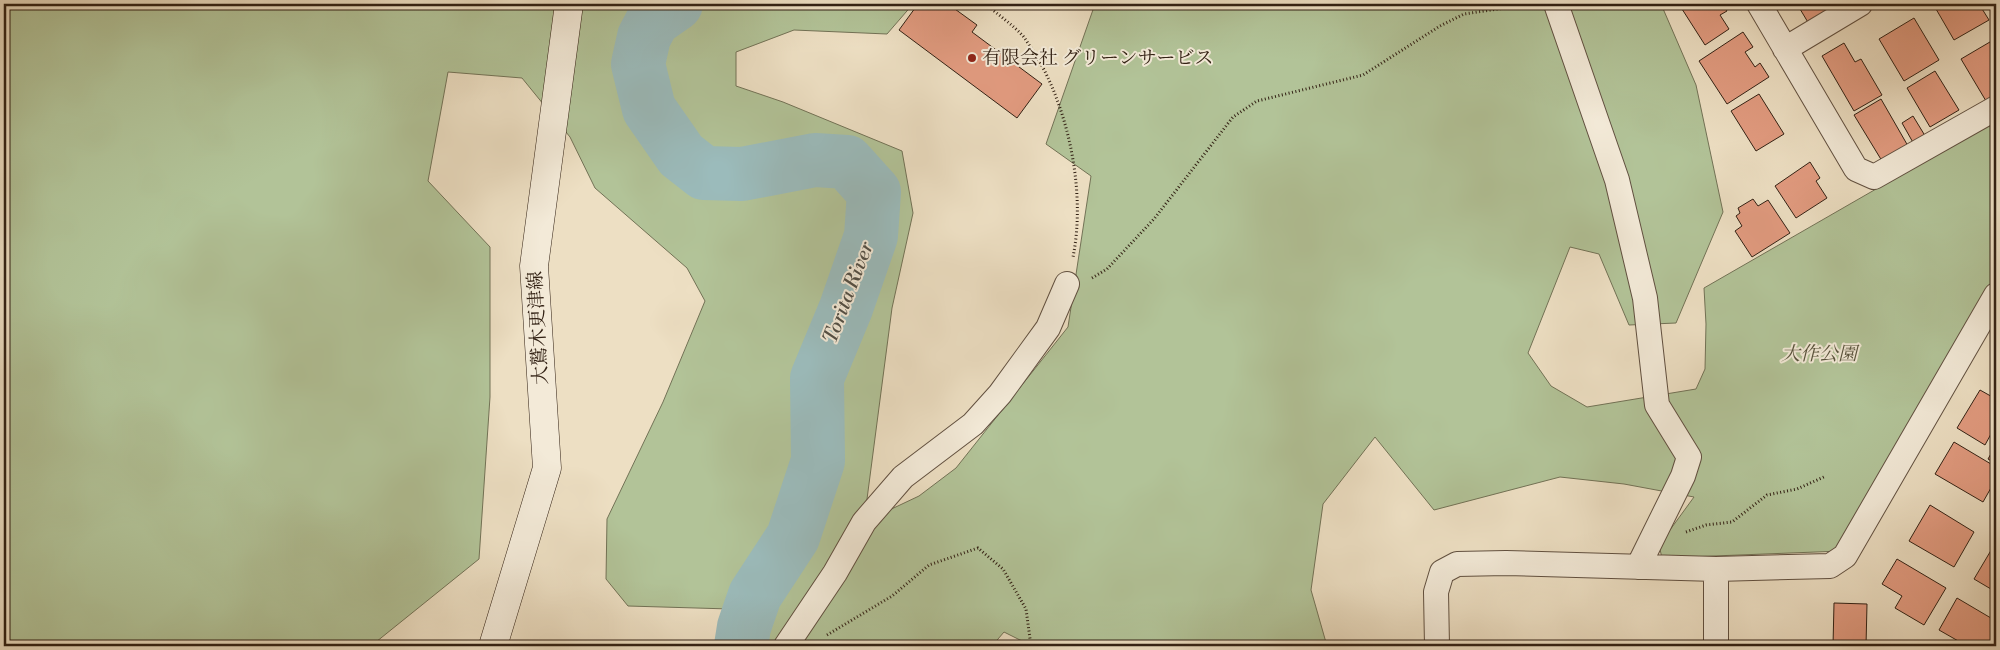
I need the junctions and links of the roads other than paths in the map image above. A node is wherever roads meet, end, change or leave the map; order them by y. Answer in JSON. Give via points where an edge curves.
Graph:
{"nodes":[{"id":1,"x":569,"y":4,"type":"edge"},
{"id":2,"x":1556,"y":4,"type":"edge"},
{"id":3,"x":1758,"y":4,"type":"edge"},
{"id":4,"x":1860,"y":4,"type":"edge"},
{"id":5,"x":1785,"y":49,"type":"junction"},
{"id":6,"x":1996,"y":108,"type":"edge"},
{"id":7,"x":1067,"y":284,"type":"road end"},
{"id":8,"x":1996,"y":296,"type":"edge"},
{"id":9,"x":1638,"y":567,"type":"junction"},
{"id":10,"x":1716,"y":570,"type":"junction"},
{"id":11,"x":493,"y":646,"type":"edge"},
{"id":12,"x":786,"y":646,"type":"edge"},
{"id":13,"x":1437,"y":646,"type":"edge"},
{"id":14,"x":1716,"y":646,"type":"edge"}],
"edges":[{"from":1,"to":11,"type":"main road","name":"大鷲木更津線","via":[[534,266],[547,468]]},
{"from":2,"to":9,"type":"street","via":[[1617,180],[1645,298],[1658,405],[1689,457],[1683,476]]},
{"from":3,"to":5,"type":"street"},
{"from":4,"to":5,"type":"street"},
{"from":5,"to":6,"type":"street","via":[[1856,169],[1874,177]]},
{"from":7,"to":12,"type":"street","via":[[1048,328],[1000,394],[973,424],[904,477],[864,522],[835,573]]},
{"from":8,"to":10,"type":"street","via":[[1845,556],[1830,566]]},
{"from":9,"to":10,"type":"street"},
{"from":9,"to":13,"type":"street","via":[[1457,564],[1442,572],[1436,592]]},
{"from":10,"to":14,"type":"street"}]}
